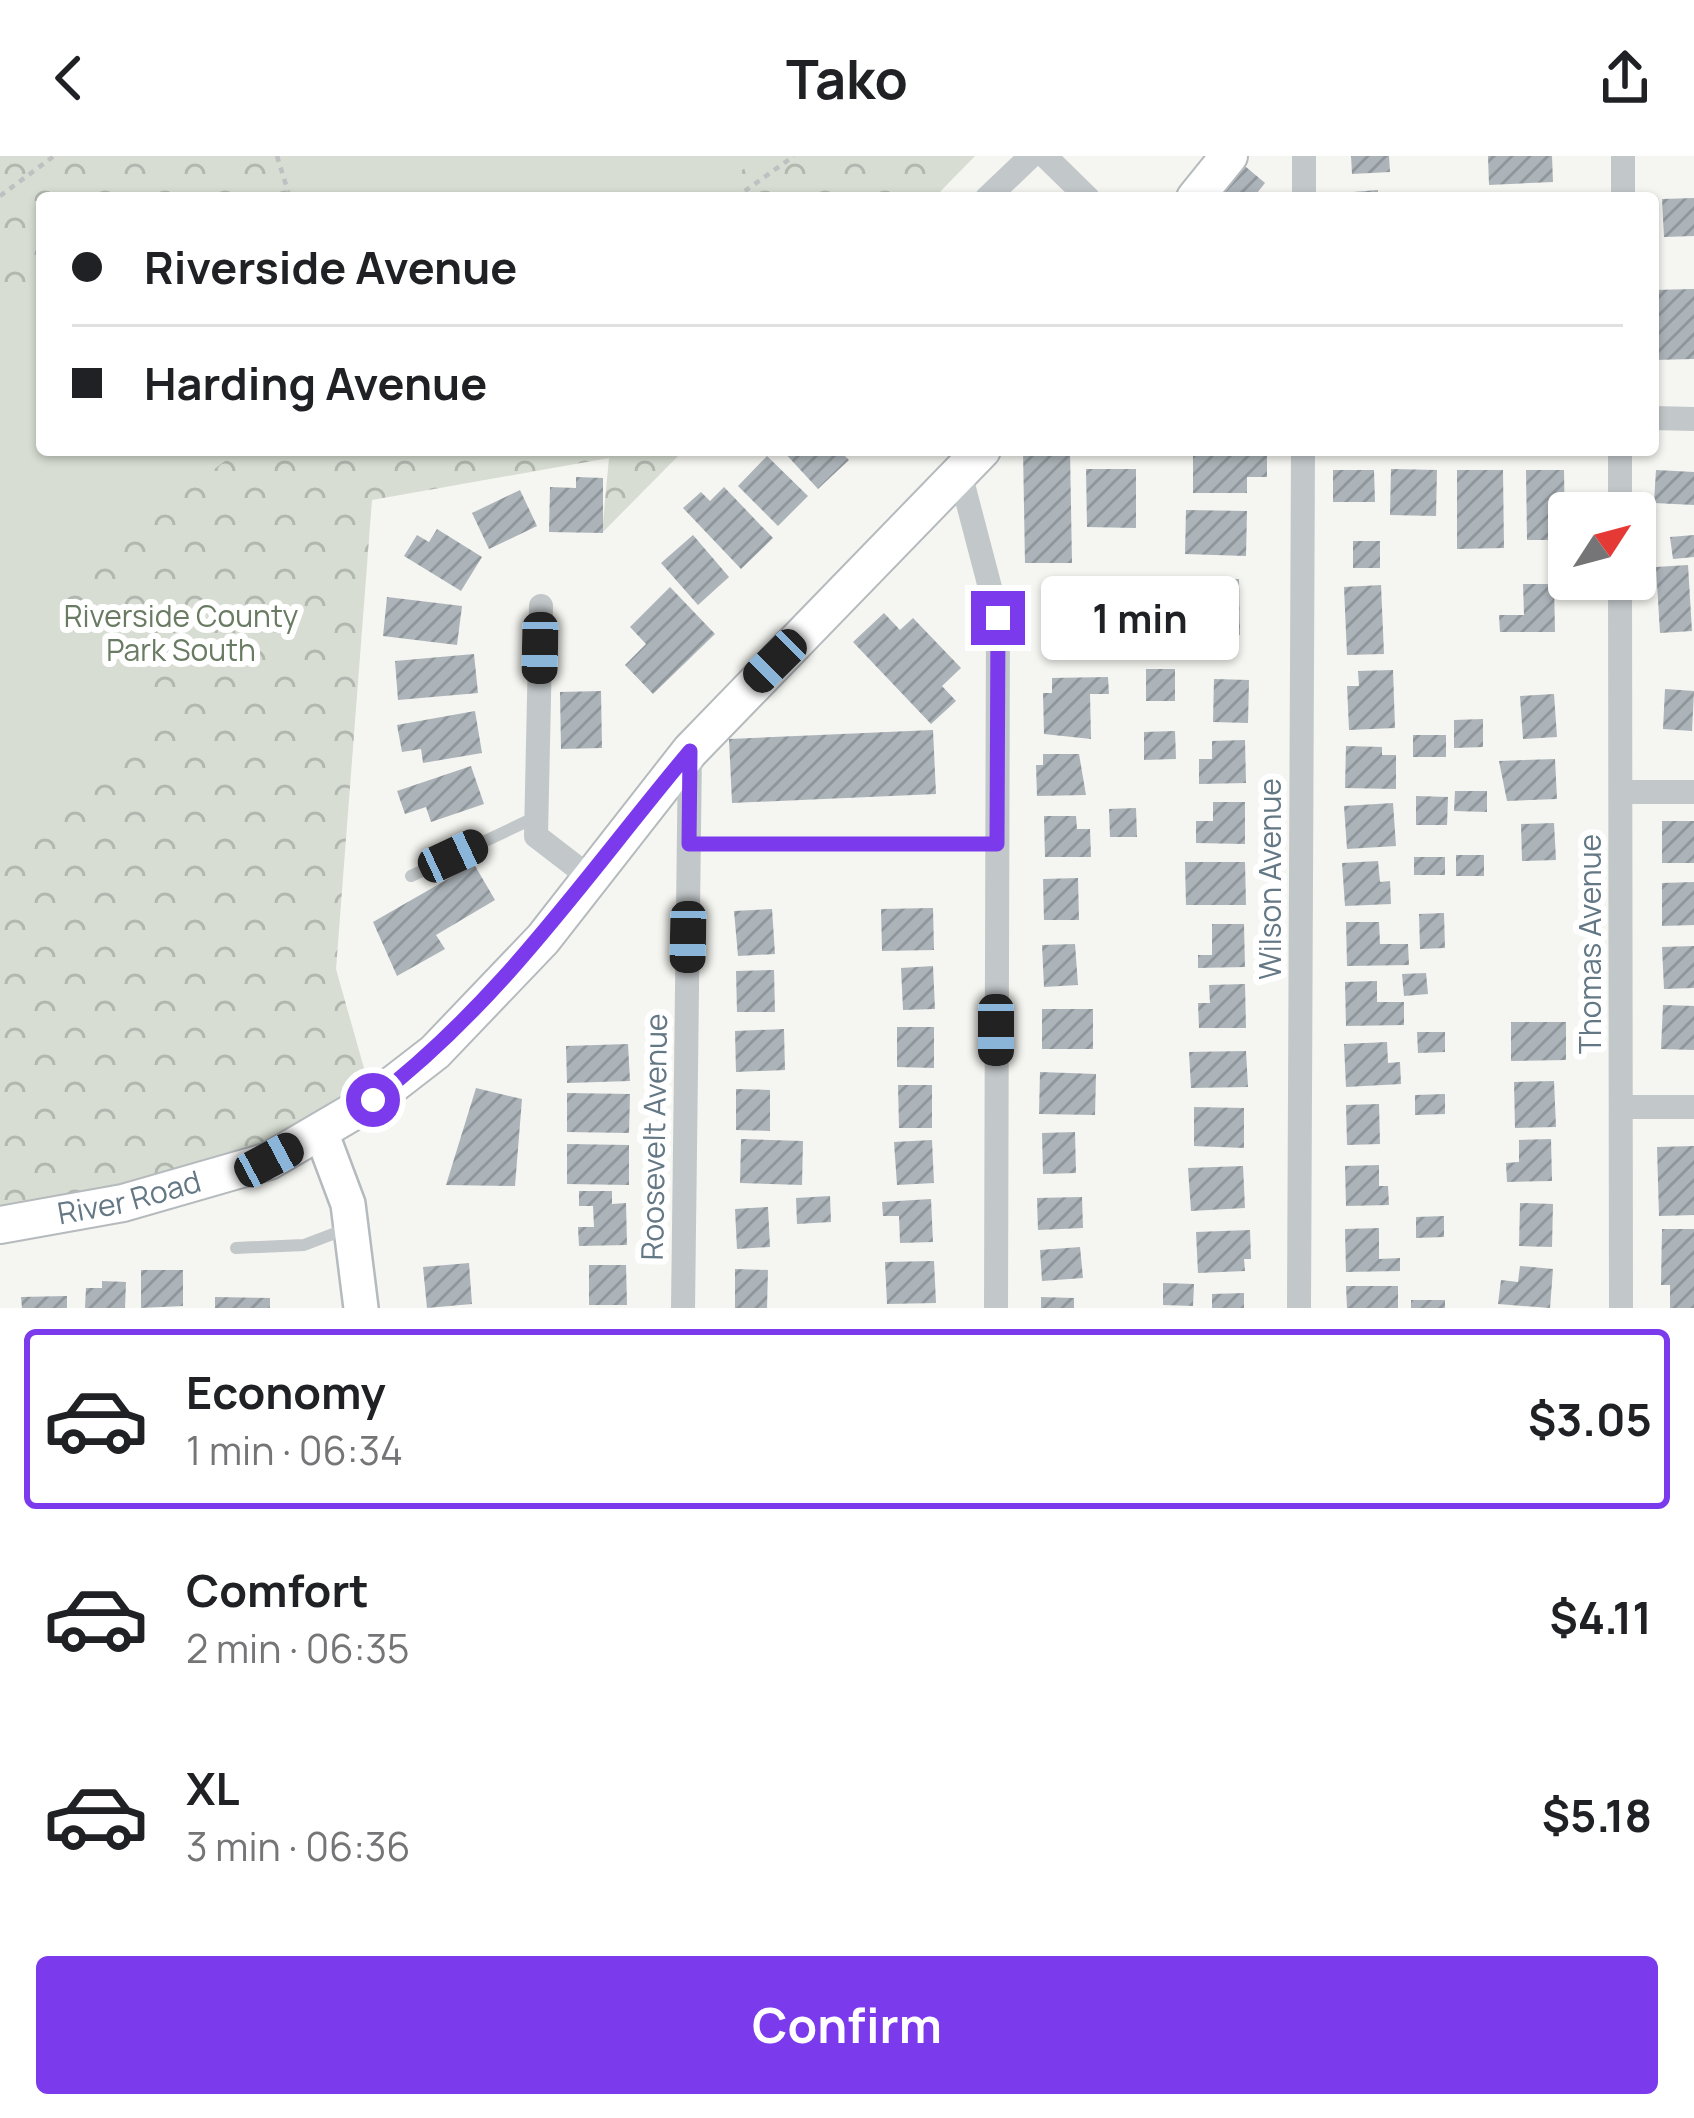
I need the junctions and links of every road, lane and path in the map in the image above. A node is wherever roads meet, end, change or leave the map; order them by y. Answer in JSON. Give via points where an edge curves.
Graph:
{"nodes":[{"id":1,"x":54,"y":156,"type":"edge"},
{"id":2,"x":277,"y":156,"type":"edge"},
{"id":3,"x":794,"y":156,"type":"edge"},
{"id":4,"x":1031,"y":156,"type":"edge"},
{"id":5,"x":1046,"y":156,"type":"edge"},
{"id":6,"x":1229,"y":156,"type":"edge"},
{"id":7,"x":1304,"y":156,"type":"edge"},
{"id":8,"x":1623,"y":156,"type":"edge"},
{"id":9,"x":288,"y":192,"type":"edge"},
{"id":10,"x":743,"y":192,"type":"edge"},
{"id":11,"x":993,"y":192,"type":"edge"},
{"id":12,"x":1082,"y":192,"type":"edge"},
{"id":13,"x":1200,"y":192,"type":"edge"},
{"id":14,"x":1304,"y":192,"type":"edge"},
{"id":15,"x":1623,"y":192,"type":"edge"},
{"id":16,"x":0,"y":196,"type":"edge"},
{"id":17,"x":1659,"y":418,"type":"edge"},
{"id":18,"x":1694,"y":419,"type":"edge"},
{"id":19,"x":1304,"y":456,"type":"edge"},
{"id":20,"x":1620,"y":456,"type":"edge"},
{"id":21,"x":971,"y":462,"type":"edge"},
{"id":22,"x":1620,"y":492,"type":"edge"},
{"id":23,"x":1620,"y":600,"type":"edge"},
{"id":24,"x":541,"y":606,"type":"dead end"},
{"id":25,"x":690,"y":751,"type":"junction"},
{"id":26,"x":1621,"y":792,"type":"junction"},
{"id":27,"x":1694,"y":792,"type":"edge"},
{"id":28,"x":537,"y":817,"type":"junction"},
{"id":29,"x":689,"y":844,"type":"junction"},
{"id":30,"x":997,"y":844,"type":"junction"},
{"id":31,"x":411,"y":876,"type":"dead end"},
{"id":32,"x":588,"y":876,"type":"junction"},
{"id":33,"x":1621,"y":1107,"type":"junction"},
{"id":34,"x":1694,"y":1107,"type":"edge"},
{"id":35,"x":321,"y":1132,"type":"junction"},
{"id":36,"x":0,"y":1225,"type":"edge"},
{"id":37,"x":353,"y":1227,"type":"junction"},
{"id":38,"x":236,"y":1248,"type":"dead end"},
{"id":39,"x":361,"y":1308,"type":"edge"},
{"id":40,"x":683,"y":1308,"type":"edge"},
{"id":41,"x":995,"y":1308,"type":"edge"},
{"id":42,"x":1299,"y":1308,"type":"edge"},
{"id":43,"x":1621,"y":1308,"type":"edge"}],
"edges":[{"from":1,"to":16,"type":"path"},
{"from":2,"to":9,"type":"path"},
{"from":3,"to":10,"type":"path"},
{"from":4,"to":11,"type":"street"},
{"from":5,"to":12,"type":"street"},
{"from":6,"to":13,"type":"main road"},
{"from":7,"to":14,"type":"street"},
{"from":8,"to":15,"type":"street"},
{"from":17,"to":18,"type":"street"},
{"from":19,"to":42,"type":"street","name":"Wilson Avenue"},
{"from":20,"to":22,"type":"street"},
{"from":21,"to":25,"type":"main road","name":"River Road"},
{"from":21,"to":30,"type":"street","via":[[998,618]]},
{"from":23,"to":26,"type":"street","name":"Thomas Avenue"},
{"from":24,"to":28,"type":"street"},
{"from":25,"to":29,"type":"street","name":"Roosevelt Avenue"},
{"from":25,"to":32,"type":"main road","name":"River Road"},
{"from":26,"to":27,"type":"street"},
{"from":26,"to":33,"type":"street","name":"Thomas Avenue"},
{"from":28,"to":31,"type":"lane"},
{"from":28,"to":32,"type":"street","via":[[536,836]]},
{"from":29,"to":30,"type":"lane"},
{"from":29,"to":40,"type":"street","name":"Roosevelt Avenue"},
{"from":30,"to":41,"type":"street"},
{"from":32,"to":35,"type":"main road","name":"River Road","via":[[543,939],[449,1039]]},
{"from":33,"to":34,"type":"street"},
{"from":33,"to":43,"type":"street","name":"Thomas Avenue"},
{"from":35,"to":36,"type":"main road","name":"River Road","via":[[196,1185]]},
{"from":35,"to":37,"type":"street"},
{"from":37,"to":38,"type":"lane","via":[[304,1245]]},
{"from":37,"to":39,"type":"street"}]}
